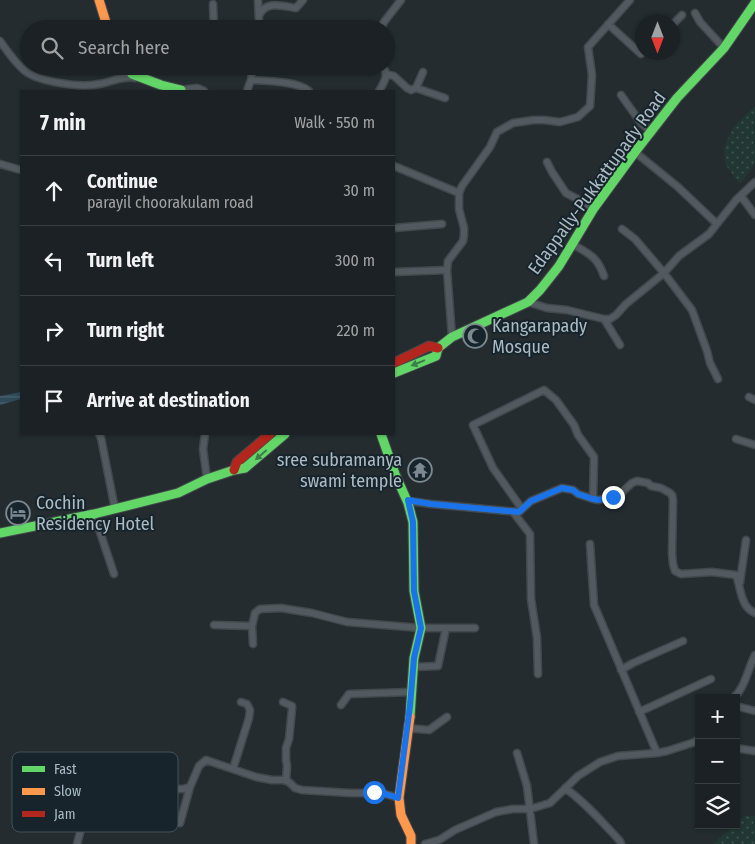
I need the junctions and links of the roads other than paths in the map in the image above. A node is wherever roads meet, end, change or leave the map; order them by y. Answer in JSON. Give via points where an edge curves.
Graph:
{"nodes":[{"id":1,"x":99,"y":0,"type":"edge"},
{"id":2,"x":258,"y":0,"type":"edge"},
{"id":3,"x":304,"y":0,"type":"edge"},
{"id":4,"x":401,"y":0,"type":"edge"},
{"id":5,"x":630,"y":0,"type":"edge"},
{"id":6,"x":755,"y":3,"type":"edge"},
{"id":7,"x":213,"y":4,"type":"dead end"},
{"id":8,"x":695,"y":13,"type":"dead end"},
{"id":9,"x":259,"y":16,"type":"junction"},
{"id":10,"x":105,"y":20,"type":"edge"},
{"id":11,"x":214,"y":20,"type":"edge"},
{"id":12,"x":259,"y":20,"type":"edge"},
{"id":13,"x":386,"y":20,"type":"edge"},
{"id":14,"x":608,"y":24,"type":"junction"},
{"id":15,"x":0,"y":41,"type":"edge"},
{"id":16,"x":724,"y":48,"type":"junction"},
{"id":17,"x":635,"y":49,"type":"edge"},
{"id":18,"x":20,"y":66,"type":"edge"},
{"id":19,"x":423,"y":72,"type":"dead end"},
{"id":20,"x":32,"y":75,"type":"edge"},
{"id":21,"x":134,"y":75,"type":"edge"},
{"id":22,"x":252,"y":75,"type":"edge"},
{"id":23,"x":386,"y":75,"type":"edge"},
{"id":24,"x":390,"y":75,"type":"edge"},
{"id":25,"x":147,"y":80,"type":"junction"},
{"id":26,"x":251,"y":80,"type":"junction"},
{"id":27,"x":416,"y":88,"type":"junction"},
{"id":28,"x":178,"y":90,"type":"edge"},
{"id":29,"x":186,"y":90,"type":"edge"},
{"id":30,"x":202,"y":90,"type":"edge"},
{"id":31,"x":247,"y":90,"type":"edge"},
{"id":32,"x":309,"y":90,"type":"edge"},
{"id":33,"x":380,"y":90,"type":"edge"},
{"id":34,"x":621,"y":95,"type":"dead end"},
{"id":35,"x":445,"y":98,"type":"dead end"},
{"id":36,"x":652,"y":132,"type":"junction"},
{"id":37,"x":635,"y":152,"type":"junction"},
{"id":38,"x":547,"y":162,"type":"dead end"},
{"id":39,"x":0,"y":164,"type":"edge"},
{"id":40,"x":395,"y":166,"type":"edge"},
{"id":41,"x":20,"y":170,"type":"edge"},
{"id":42,"x":755,"y":182,"type":"edge"},
{"id":43,"x":459,"y":193,"type":"junction"},
{"id":44,"x":741,"y":196,"type":"junction"},
{"id":45,"x":594,"y":208,"type":"junction"},
{"id":46,"x":755,"y":214,"type":"edge"},
{"id":47,"x":442,"y":224,"type":"dead end"},
{"id":48,"x":717,"y":224,"type":"junction"},
{"id":49,"x":395,"y":228,"type":"edge"},
{"id":50,"x":622,"y":229,"type":"dead end"},
{"id":51,"x":572,"y":244,"type":"junction"},
{"id":52,"x":448,"y":270,"type":"junction"},
{"id":53,"x":395,"y":272,"type":"edge"},
{"id":54,"x":664,"y":273,"type":"junction"},
{"id":55,"x":604,"y":276,"type":"dead end"},
{"id":56,"x":528,"y":302,"type":"junction"},
{"id":57,"x":604,"y":319,"type":"junction"},
{"id":58,"x":452,"y":337,"type":"junction"},
{"id":59,"x":620,"y":344,"type":"dead end"},
{"id":60,"x":438,"y":348,"type":"junction"},
{"id":61,"x":395,"y":363,"type":"edge"},
{"id":62,"x":395,"y":373,"type":"edge"},
{"id":63,"x":718,"y":379,"type":"dead end"},
{"id":64,"x":100,"y":435,"type":"edge"},
{"id":65,"x":205,"y":435,"type":"edge"},
{"id":66,"x":269,"y":435,"type":"edge"},
{"id":67,"x":284,"y":435,"type":"edge"},
{"id":68,"x":381,"y":435,"type":"edge"},
{"id":69,"x":736,"y":439,"type":"dead end"},
{"id":70,"x":755,"y":446,"type":"edge"},
{"id":71,"x":234,"y":470,"type":"junction"},
{"id":72,"x":208,"y":479,"type":"junction"},
{"id":73,"x":593,"y":499,"type":"junction"},
{"id":74,"x":408,"y":500,"type":"junction"},
{"id":75,"x":115,"y":508,"type":"junction"},
{"id":76,"x":522,"y":509,"type":"junction"},
{"id":77,"x":512,"y":512,"type":"junction"},
{"id":78,"x":94,"y":514,"type":"junction"},
{"id":79,"x":0,"y":533,"type":"edge"},
{"id":80,"x":746,"y":540,"type":"dead end"},
{"id":81,"x":590,"y":544,"type":"dead end"},
{"id":82,"x":114,"y":574,"type":"dead end"},
{"id":83,"x":739,"y":588,"type":"junction"},
{"id":84,"x":755,"y":613,"type":"edge"},
{"id":85,"x":214,"y":625,"type":"dead end"},
{"id":86,"x":252,"y":626,"type":"junction"},
{"id":87,"x":421,"y":628,"type":"junction"},
{"id":88,"x":446,"y":628,"type":"junction"},
{"id":89,"x":475,"y":628,"type":"dead end"},
{"id":90,"x":684,"y":641,"type":"dead end"},
{"id":91,"x":253,"y":644,"type":"dead end"},
{"id":92,"x":755,"y":655,"type":"edge"},
{"id":93,"x":413,"y":667,"type":"junction"},
{"id":94,"x":621,"y":670,"type":"junction"},
{"id":95,"x":538,"y":674,"type":"dead end"},
{"id":96,"x":711,"y":679,"type":"dead end"},
{"id":97,"x":412,"y":692,"type":"junction"},
{"id":98,"x":737,"y":694,"type":"edge"},
{"id":99,"x":241,"y":702,"type":"dead end"},
{"id":100,"x":283,"y":702,"type":"dead end"},
{"id":101,"x":341,"y":705,"type":"dead end"},
{"id":102,"x":740,"y":707,"type":"edge"},
{"id":103,"x":755,"y":711,"type":"edge"},
{"id":104,"x":639,"y":712,"type":"junction"},
{"id":105,"x":448,"y":717,"type":"dead end"},
{"id":106,"x":407,"y":728,"type":"junction"},
{"id":107,"x":695,"y":742,"type":"edge"},
{"id":108,"x":740,"y":749,"type":"edge"},
{"id":109,"x":755,"y":751,"type":"edge"},
{"id":110,"x":517,"y":753,"type":"dead end"},
{"id":111,"x":657,"y":753,"type":"junction"},
{"id":112,"x":233,"y":769,"type":"junction"},
{"id":113,"x":286,"y":781,"type":"junction"},
{"id":114,"x":190,"y":787,"type":"junction"},
{"id":115,"x":565,"y":788,"type":"junction"},
{"id":116,"x":178,"y":789,"type":"edge"},
{"id":117,"x":398,"y":798,"type":"junction"},
{"id":118,"x":530,"y":809,"type":"junction"},
{"id":119,"x":180,"y":823,"type":"dead end"},
{"id":120,"x":411,"y":844,"type":"edge"},
{"id":121,"x":425,"y":844,"type":"edge"},
{"id":122,"x":534,"y":844,"type":"edge"},
{"id":123,"x":621,"y":844,"type":"edge"}],
"edges":[{"from":1,"to":10,"type":"main road"},
{"from":2,"to":9,"type":"street"},
{"from":3,"to":9,"type":"street","via":[[296,8],[269,5],[261,9]]},
{"from":4,"to":13,"type":"street"},
{"from":5,"to":14,"type":"street"},
{"from":6,"to":16,"type":"main road","name":"Edappally-Pukkattupady Road"},
{"from":7,"to":11,"type":"street"},
{"from":8,"to":16,"type":"street"},
{"from":9,"to":12,"type":"street"},
{"from":14,"to":17,"type":"street"},
{"from":14,"to":43,"type":"street","via":[[588,47],[592,75],[590,106],[578,117],[560,122],[534,120],[512,123],[497,132]]},
{"from":15,"to":18,"type":"street"},
{"from":16,"to":36,"type":"main road","name":"Edappally-Pukkattupady Road","via":[[677,98]]},
{"from":19,"to":27,"type":"street"},
{"from":20,"to":25,"type":"street","via":[[76,85],[97,85],[128,76]]},
{"from":21,"to":25,"type":"main road"},
{"from":22,"to":26,"type":"street"},
{"from":23,"to":33,"type":"street"},
{"from":24,"to":27,"type":"street","via":[[407,88]]},
{"from":25,"to":28,"type":"main road"},
{"from":26,"to":31,"type":"street"},
{"from":26,"to":32,"type":"street","via":[[295,84]]},
{"from":27,"to":35,"type":"street"},
{"from":29,"to":30,"type":"street"},
{"from":34,"to":36,"type":"street"},
{"from":36,"to":37,"type":"main road","name":"Edappally-Pukkattupady Road"},
{"from":37,"to":45,"type":"main road","name":"Edappally-Pukkattupady Road"},
{"from":37,"to":48,"type":"street"},
{"from":38,"to":45,"type":"street","via":[[566,193]]},
{"from":39,"to":41,"type":"street"},
{"from":40,"to":43,"type":"street"},
{"from":42,"to":44,"type":"street"},
{"from":43,"to":52,"type":"street","via":[[464,235],[448,261]]},
{"from":44,"to":46,"type":"street"},
{"from":44,"to":48,"type":"street"},
{"from":45,"to":51,"type":"main road","name":"Edappally-Pukkattupady Road"},
{"from":47,"to":49,"type":"street"},
{"from":48,"to":54,"type":"street"},
{"from":50,"to":54,"type":"street"},
{"from":51,"to":55,"type":"street","via":[[598,262]]},
{"from":51,"to":56,"type":"main road","name":"Edappally-Pukkattupady Road"},
{"from":52,"to":53,"type":"street"},
{"from":52,"to":58,"type":"street"},
{"from":54,"to":57,"type":"street","via":[[610,319]]},
{"from":54,"to":63,"type":"street","via":[[692,310]]},
{"from":56,"to":57,"type":"street"},
{"from":56,"to":58,"type":"main road","name":"Edappally-Pukkattupady Road"},
{"from":57,"to":59,"type":"street"},
{"from":58,"to":60,"type":"main road","name":"Edappally-Pukkattupady Road"},
{"from":60,"to":61,"type":"main road","name":"Edappally-Pukkattupady Road","via":[[429,346]]},
{"from":60,"to":62,"type":"main road","name":"Edappally-Pukkattupady Road","one_way":true,"via":[[436,356]]},
{"from":64,"to":75,"type":"street"},
{"from":65,"to":72,"type":"street","via":[[203,449]]},
{"from":66,"to":71,"type":"main road","via":[[238,462]]},
{"from":67,"to":71,"type":"main road","one_way":true,"via":[[245,468]]},
{"from":68,"to":74,"type":"main road"},
{"from":69,"to":70,"type":"street"},
{"from":71,"to":72,"type":"main road"},
{"from":72,"to":75,"type":"main road","via":[[178,493]]},
{"from":73,"to":76,"type":"street","via":[[562,488],[531,501]]},
{"from":73,"to":76,"type":"street","via":[[594,457],[556,400],[544,390],[472,425],[493,468]]},
{"from":73,"to":83,"type":"street","via":[[619,495],[637,481],[670,492],[675,571],[681,574],[712,572],[736,575]]},
{"from":74,"to":77,"type":"street"},
{"from":74,"to":87,"type":"main road","via":[[413,522],[414,591]]},
{"from":75,"to":78,"type":"main road"},
{"from":76,"to":77,"type":"street"},
{"from":77,"to":95,"type":"street","via":[[530,534],[531,599]]},
{"from":78,"to":79,"type":"main road"},
{"from":78,"to":82,"type":"street"},
{"from":80,"to":83,"type":"street"},
{"from":81,"to":94,"type":"street","via":[[594,605]]},
{"from":83,"to":84,"type":"street","via":[[746,606]]},
{"from":85,"to":86,"type":"street"},
{"from":86,"to":87,"type":"street","via":[[255,613],[260,609],[280,608],[347,622]]},
{"from":86,"to":91,"type":"street"},
{"from":87,"to":88,"type":"street"},
{"from":87,"to":93,"type":"main road"},
{"from":88,"to":89,"type":"street"},
{"from":88,"to":93,"type":"street","via":[[438,666]]},
{"from":90,"to":94,"type":"street"},
{"from":92,"to":98,"type":"street"},
{"from":93,"to":97,"type":"main road"},
{"from":94,"to":104,"type":"street"},
{"from":96,"to":104,"type":"street"},
{"from":97,"to":101,"type":"street","via":[[348,694]]},
{"from":97,"to":106,"type":"main road"},
{"from":99,"to":112,"type":"street","via":[[250,710]]},
{"from":100,"to":113,"type":"street","via":[[292,706],[286,748]]},
{"from":102,"to":103,"type":"street"},
{"from":104,"to":111,"type":"street"},
{"from":105,"to":106,"type":"street","via":[[429,730]]},
{"from":106,"to":117,"type":"main road"},
{"from":107,"to":111,"type":"street"},
{"from":108,"to":109,"type":"street"},
{"from":110,"to":118,"type":"street"},
{"from":111,"to":115,"type":"street","via":[[618,756],[600,762]]},
{"from":112,"to":113,"type":"street"},
{"from":112,"to":114,"type":"street","via":[[206,760],[199,766]]},
{"from":113,"to":117,"type":"street","via":[[302,790],[382,793]]},
{"from":114,"to":116,"type":"street"},
{"from":114,"to":119,"type":"street"},
{"from":115,"to":118,"type":"street","via":[[550,803]]},
{"from":115,"to":123,"type":"street"},
{"from":117,"to":120,"type":"main road"},
{"from":118,"to":121,"type":"street","via":[[496,812]]},
{"from":118,"to":122,"type":"street"}]}
